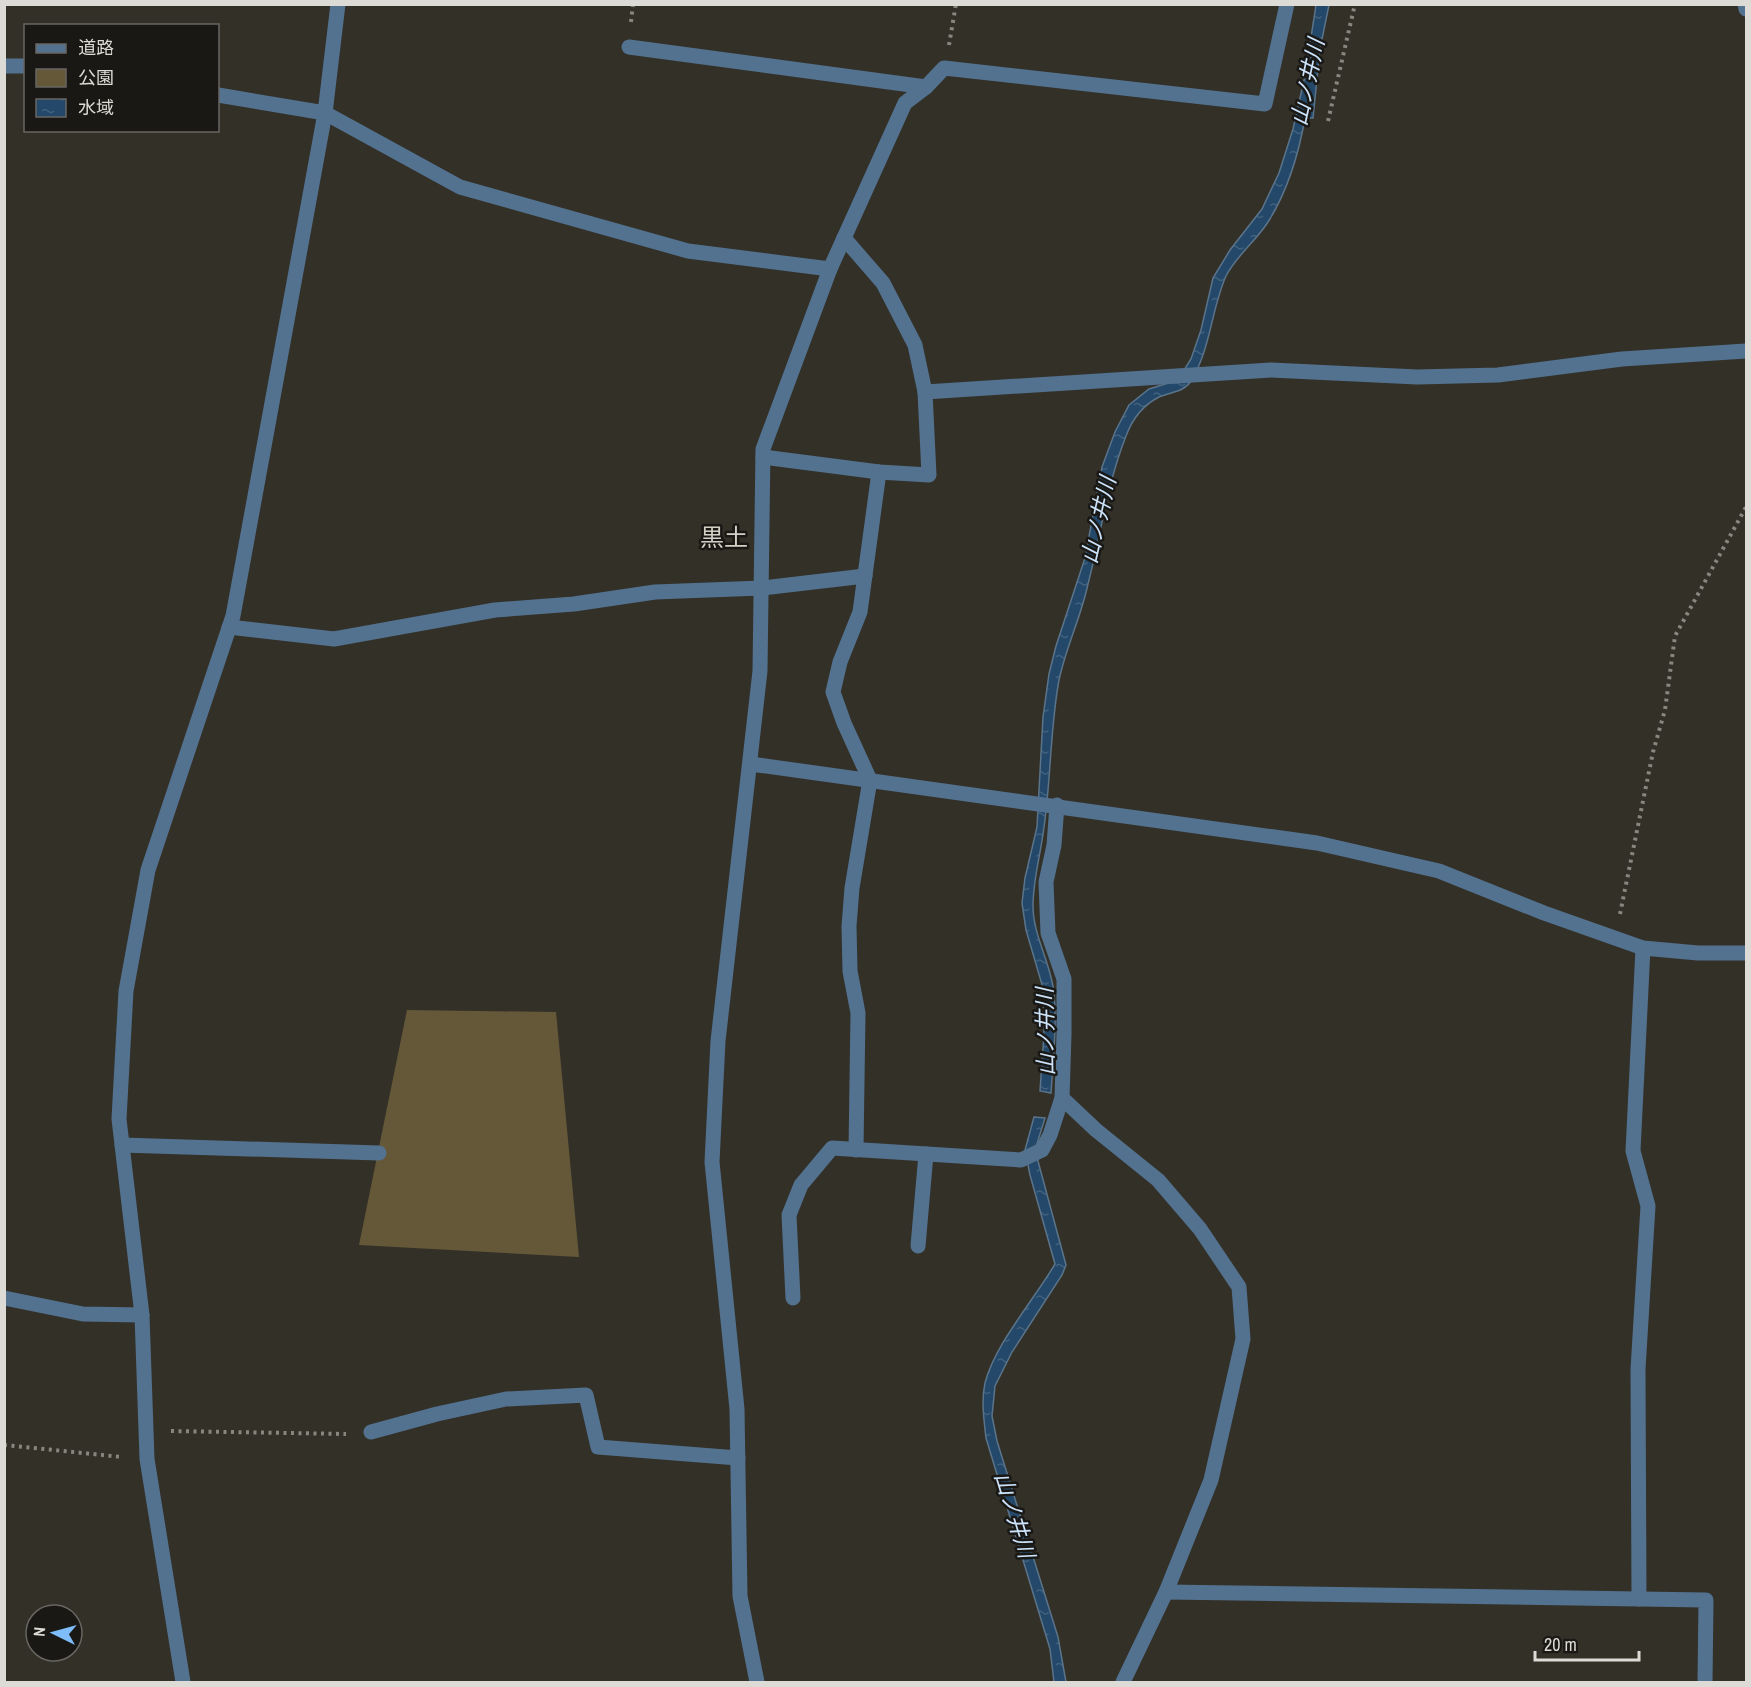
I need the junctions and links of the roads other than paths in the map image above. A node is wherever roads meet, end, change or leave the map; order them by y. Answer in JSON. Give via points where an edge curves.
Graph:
{"nodes":[{"id":1,"x":338,"y":4,"type":"edge"},
{"id":2,"x":1287,"y":4,"type":"edge"},
{"id":3,"x":629,"y":46,"type":"dead end"},
{"id":4,"x":4,"y":66,"type":"edge"},
{"id":5,"x":24,"y":66,"type":"edge"},
{"id":6,"x":926,"y":87,"type":"junction"},
{"id":7,"x":219,"y":95,"type":"edge"},
{"id":8,"x":325,"y":113,"type":"junction"},
{"id":9,"x":844,"y":238,"type":"junction"},
{"id":10,"x":830,"y":269,"type":"junction"},
{"id":11,"x":1746,"y":351,"type":"edge"},
{"id":12,"x":925,"y":392,"type":"junction"},
{"id":13,"x":763,"y":457,"type":"junction"},
{"id":14,"x":879,"y":472,"type":"junction"},
{"id":15,"x":865,"y":576,"type":"junction"},
{"id":16,"x":762,"y":588,"type":"junction"},
{"id":17,"x":229,"y":627,"type":"junction"},
{"id":18,"x":751,"y":764,"type":"junction"},
{"id":19,"x":870,"y":780,"type":"junction"},
{"id":20,"x":1057,"y":805,"type":"junction"},
{"id":21,"x":1643,"y":948,"type":"junction"},
{"id":22,"x":1746,"y":953,"type":"edge"},
{"id":23,"x":1062,"y":1098,"type":"junction"},
{"id":24,"x":122,"y":1145,"type":"junction"},
{"id":25,"x":856,"y":1150,"type":"junction"},
{"id":26,"x":379,"y":1153,"type":"dead end"},
{"id":27,"x":926,"y":1154,"type":"junction"},
{"id":28,"x":918,"y":1246,"type":"dead end"},
{"id":29,"x":4,"y":1298,"type":"edge"},
{"id":30,"x":793,"y":1298,"type":"dead end"},
{"id":31,"x":142,"y":1315,"type":"junction"},
{"id":32,"x":371,"y":1432,"type":"road end"},
{"id":33,"x":738,"y":1458,"type":"junction"},
{"id":34,"x":1167,"y":1592,"type":"junction"},
{"id":35,"x":1639,"y":1599,"type":"junction"},
{"id":36,"x":183,"y":1683,"type":"edge"},
{"id":37,"x":757,"y":1683,"type":"edge"},
{"id":38,"x":1123,"y":1683,"type":"edge"},
{"id":39,"x":1705,"y":1683,"type":"edge"}],
"edges":[{"from":1,"to":8,"type":"street"},
{"from":2,"to":6,"type":"street","via":[[1264,104],[945,68]]},
{"from":3,"to":6,"type":"street"},
{"from":4,"to":5,"type":"street"},
{"from":6,"to":9,"type":"street","via":[[905,104]]},
{"from":7,"to":8,"type":"street"},
{"from":8,"to":10,"type":"street","via":[[460,187],[688,251]]},
{"from":8,"to":17,"type":"street"},
{"from":9,"to":10,"type":"street"},
{"from":9,"to":12,"type":"street","via":[[883,283],[915,345]]},
{"from":10,"to":13,"type":"street"},
{"from":11,"to":12,"type":"street","via":[[1622,359],[1498,375],[1271,370]]},
{"from":12,"to":14,"type":"street","via":[[929,475]]},
{"from":13,"to":14,"type":"street"},
{"from":13,"to":16,"type":"street"},
{"from":14,"to":15,"type":"street"},
{"from":15,"to":16,"type":"street"},
{"from":15,"to":19,"type":"street","via":[[860,612],[833,692]]},
{"from":16,"to":17,"type":"street","via":[[655,592],[495,610],[334,639]]},
{"from":16,"to":18,"type":"street","via":[[760,671]]},
{"from":17,"to":24,"type":"street","via":[[148,870],[126,991],[119,1119]]},
{"from":18,"to":19,"type":"street"},
{"from":18,"to":33,"type":"street","via":[[717,1041],[712,1162],[737,1409]]},
{"from":19,"to":20,"type":"street"},
{"from":19,"to":25,"type":"street","via":[[849,926],[850,971],[858,1013]]},
{"from":20,"to":21,"type":"street","via":[[1317,843],[1439,871]]},
{"from":20,"to":23,"type":"street","via":[[1046,882],[1048,933],[1064,979]]},
{"from":21,"to":22,"type":"street"},
{"from":21,"to":35,"type":"street","via":[[1633,1152],[1648,1206],[1638,1368]]},
{"from":23,"to":27,"type":"street","via":[[1042,1150],[1021,1160]]},
{"from":23,"to":34,"type":"street","via":[[1158,1180],[1200,1229],[1239,1287],[1243,1339],[1211,1480]]},
{"from":24,"to":26,"type":"street"},
{"from":24,"to":31,"type":"street"},
{"from":25,"to":27,"type":"street"},
{"from":25,"to":30,"type":"street","via":[[832,1148],[801,1185],[789,1215]]},
{"from":27,"to":28,"type":"street"},
{"from":29,"to":31,"type":"street","via":[[84,1314]]},
{"from":31,"to":36,"type":"street","via":[[147,1459]]},
{"from":32,"to":33,"type":"street","via":[[506,1399],[586,1395],[598,1447]]},
{"from":33,"to":37,"type":"street","via":[[740,1596]]},
{"from":34,"to":35,"type":"street"},
{"from":34,"to":38,"type":"street"},
{"from":35,"to":39,"type":"street","via":[[1706,1600]]}]}
